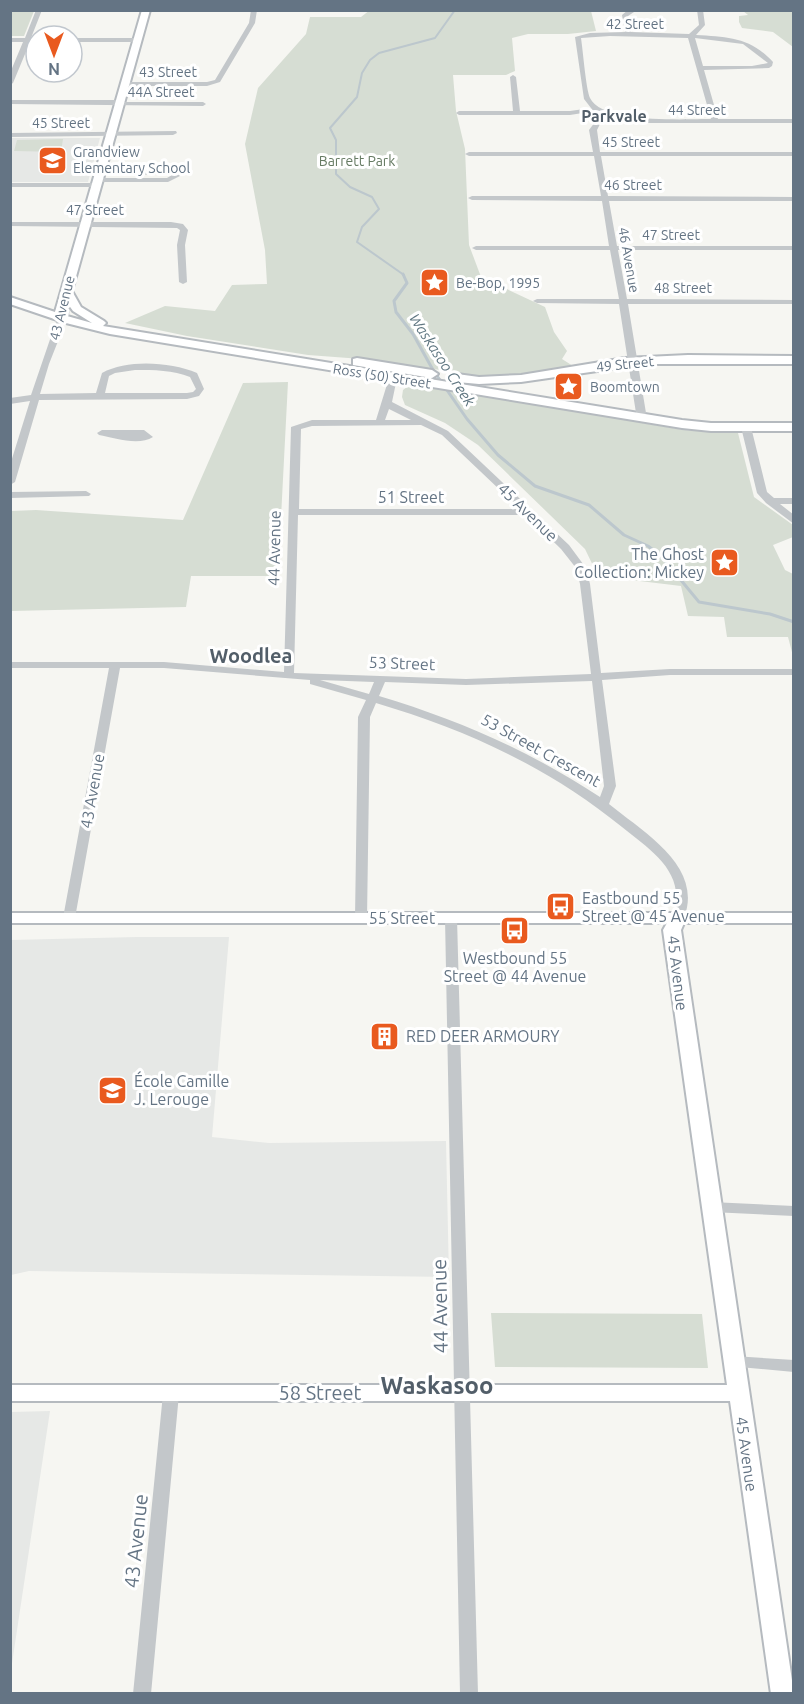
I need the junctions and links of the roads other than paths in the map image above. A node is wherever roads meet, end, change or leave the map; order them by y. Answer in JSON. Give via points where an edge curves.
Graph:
{"nodes":[{"id":1,"x":146,"y":10,"type":"edge"},
{"id":2,"x":254,"y":10,"type":"edge"},
{"id":3,"x":634,"y":10,"type":"edge"},
{"id":4,"x":700,"y":10,"type":"edge"},
{"id":5,"x":629,"y":36,"type":"junction"},
{"id":6,"x":691,"y":36,"type":"junction"},
{"id":7,"x":138,"y":39,"type":"junction"},
{"id":8,"x":84,"y":40,"type":"edge"},
{"id":9,"x":24,"y":50,"type":"edge"},
{"id":10,"x":699,"y":68,"type":"junction"},
{"id":11,"x":513,"y":77,"type":"dead end"},
{"id":12,"x":10,"y":83,"type":"edge"},
{"id":13,"x":125,"y":84,"type":"junction"},
{"id":14,"x":10,"y":102,"type":"edge"},
{"id":15,"x":119,"y":103,"type":"junction"},
{"id":16,"x":203,"y":104,"type":"dead end"},
{"id":17,"x":596,"y":109,"type":"junction"},
{"id":18,"x":459,"y":113,"type":"dead end"},
{"id":19,"x":517,"y":113,"type":"junction"},
{"id":20,"x":611,"y":116,"type":"junction"},
{"id":21,"x":794,"y":121,"type":"edge"},
{"id":22,"x":715,"y":122,"type":"junction"},
{"id":23,"x":111,"y":133,"type":"junction"},
{"id":24,"x":173,"y":133,"type":"dead end"},
{"id":25,"x":10,"y":135,"type":"edge"},
{"id":26,"x":469,"y":154,"type":"dead end"},
{"id":27,"x":597,"y":154,"type":"junction"},
{"id":28,"x":794,"y":154,"type":"edge"},
{"id":29,"x":98,"y":179,"type":"junction"},
{"id":30,"x":10,"y":185,"type":"edge"},
{"id":31,"x":472,"y":198,"type":"dead end"},
{"id":32,"x":605,"y":199,"type":"junction"},
{"id":33,"x":794,"y":199,"type":"edge"},
{"id":34,"x":10,"y":224,"type":"edge"},
{"id":35,"x":85,"y":224,"type":"junction"},
{"id":36,"x":476,"y":248,"type":"dead end"},
{"id":37,"x":613,"y":248,"type":"junction"},
{"id":38,"x":794,"y":248,"type":"edge"},
{"id":39,"x":183,"y":282,"type":"dead end"},
{"id":40,"x":66,"y":291,"type":"junction"},
{"id":41,"x":10,"y":300,"type":"edge"},
{"id":42,"x":537,"y":301,"type":"dead end"},
{"id":43,"x":622,"y":302,"type":"junction"},
{"id":44,"x":794,"y":302,"type":"edge"},
{"id":45,"x":61,"y":318,"type":"junction"},
{"id":46,"x":122,"y":333,"type":"junction"},
{"id":47,"x":280,"y":358,"type":"junction"},
{"id":48,"x":794,"y":360,"type":"edge"},
{"id":49,"x":634,"y":361,"type":"junction"},
{"id":50,"x":362,"y":363,"type":"junction"},
{"id":51,"x":419,"y":371,"type":"junction"},
{"id":52,"x":557,"y":375,"type":"junction"},
{"id":53,"x":393,"y":378,"type":"junction"},
{"id":54,"x":100,"y":396,"type":"junction"},
{"id":55,"x":35,"y":399,"type":"junction"},
{"id":56,"x":10,"y":401,"type":"edge"},
{"id":57,"x":387,"y":403,"type":"junction"},
{"id":58,"x":579,"y":409,"type":"junction"},
{"id":59,"x":638,"y":417,"type":"junction"},
{"id":60,"x":380,"y":423,"type":"junction"},
{"id":61,"x":425,"y":423,"type":"junction"},
{"id":62,"x":746,"y":427,"type":"junction"},
{"id":63,"x":794,"y":427,"type":"edge"},
{"id":64,"x":12,"y":469,"type":"edge"},
{"id":65,"x":10,"y":482,"type":"edge"},
{"id":66,"x":86,"y":494,"type":"dead end"},
{"id":67,"x":10,"y":495,"type":"edge"},
{"id":68,"x":769,"y":501,"type":"junction"},
{"id":69,"x":794,"y":501,"type":"edge"},
{"id":70,"x":293,"y":512,"type":"junction"},
{"id":71,"x":528,"y":512,"type":"junction"},
{"id":72,"x":794,"y":521,"type":"edge"},
{"id":73,"x":115,"y":664,"type":"junction"},
{"id":74,"x":10,"y":665,"type":"edge"},
{"id":75,"x":794,"y":672,"type":"edge"},
{"id":76,"x":289,"y":676,"type":"junction"},
{"id":77,"x":596,"y":677,"type":"junction"},
{"id":78,"x":381,"y":679,"type":"junction"},
{"id":79,"x":372,"y":697,"type":"junction"},
{"id":80,"x":603,"y":804,"type":"junction"},
{"id":81,"x":10,"y":918,"type":"edge"},
{"id":82,"x":69,"y":918,"type":"junction"},
{"id":83,"x":361,"y":918,"type":"junction"},
{"id":84,"x":451,"y":918,"type":"junction"},
{"id":85,"x":678,"y":918,"type":"junction"},
{"id":86,"x":794,"y":918,"type":"edge"},
{"id":87,"x":711,"y":1207,"type":"junction"},
{"id":88,"x":794,"y":1211,"type":"edge"},
{"id":89,"x":733,"y":1362,"type":"junction"},
{"id":90,"x":794,"y":1366,"type":"edge"},
{"id":91,"x":10,"y":1393,"type":"edge"},
{"id":92,"x":463,"y":1393,"type":"junction"},
{"id":93,"x":738,"y":1393,"type":"junction"},
{"id":94,"x":171,"y":1394,"type":"junction"},
{"id":95,"x":785,"y":1653,"type":"edge"},
{"id":96,"x":142,"y":1694,"type":"edge"},
{"id":97,"x":470,"y":1694,"type":"edge"},
{"id":98,"x":783,"y":1694,"type":"edge"}],
"edges":[{"from":1,"to":7,"type":"street","name":"43 Avenue"},
{"from":2,"to":13,"type":"street","name":"43 Street","via":[[252,23],[220,79],[211,83]]},
{"from":3,"to":5,"type":"street","via":[[625,15]]},
{"from":4,"to":6,"type":"street","via":[[702,25]]},
{"from":5,"to":6,"type":"street","name":"42 Street"},
{"from":5,"to":17,"type":"street","name":"42 Street","via":[[577,40],[587,99]]},
{"from":6,"to":10,"type":"street"},
{"from":6,"to":10,"type":"street","name":"42 Street","via":[[745,43],[771,63],[758,68]]},
{"from":7,"to":8,"type":"street"},
{"from":7,"to":13,"type":"street","name":"43 Avenue"},
{"from":9,"to":12,"type":"street"},
{"from":10,"to":22,"type":"street"},
{"from":11,"to":19,"type":"street"},
{"from":13,"to":15,"type":"street","name":"43 Avenue"},
{"from":14,"to":15,"type":"street"},
{"from":15,"to":16,"type":"street","name":"44A Street"},
{"from":15,"to":23,"type":"street","name":"43 Avenue"},
{"from":17,"to":19,"type":"street"},
{"from":17,"to":20,"type":"street","name":"44 Street"},
{"from":18,"to":19,"type":"street"},
{"from":20,"to":22,"type":"street","name":"44 Street"},
{"from":20,"to":27,"type":"street","name":"46 Avenue","via":[[593,128]]},
{"from":21,"to":22,"type":"street","name":"44 Street"},
{"from":23,"to":24,"type":"street"},
{"from":23,"to":25,"type":"street","name":"45 Street"},
{"from":23,"to":29,"type":"street","name":"43 Avenue"},
{"from":26,"to":27,"type":"street","name":"45 Street"},
{"from":27,"to":28,"type":"street","name":"45 Street"},
{"from":27,"to":32,"type":"street","name":"46 Avenue"},
{"from":29,"to":29,"type":"street","via":[[166,172],[176,175],[168,180]]},
{"from":29,"to":30,"type":"street"},
{"from":29,"to":35,"type":"street","name":"43 Avenue"},
{"from":31,"to":32,"type":"street","name":"46 Street"},
{"from":32,"to":33,"type":"street","name":"46 Street"},
{"from":32,"to":37,"type":"street","name":"46 Avenue"},
{"from":34,"to":35,"type":"street","name":"47 Street"},
{"from":35,"to":39,"type":"street","name":"47 Street","via":[[180,225],[184,229]]},
{"from":35,"to":40,"type":"street","name":"43 Avenue"},
{"from":36,"to":37,"type":"street","name":"47 Street"},
{"from":37,"to":38,"type":"street","name":"47 Street"},
{"from":37,"to":43,"type":"street","name":"46 Avenue"},
{"from":40,"to":41,"type":"street","via":[[46,302]]},
{"from":40,"to":45,"type":"street","name":"43 Avenue"},
{"from":40,"to":46,"type":"street","via":[[82,314]]},
{"from":41,"to":45,"type":"street","name":"Ross (50) Street"},
{"from":42,"to":43,"type":"street","name":"48 Street"},
{"from":43,"to":44,"type":"street","name":"48 Street"},
{"from":43,"to":49,"type":"street","name":"46 Avenue"},
{"from":45,"to":46,"type":"street","name":"Ross (50) Street"},
{"from":45,"to":55,"type":"street","name":"43 Avenue"},
{"from":46,"to":47,"type":"street","name":"Ross (50) Street"},
{"from":47,"to":50,"type":"street","name":"49 Street"},
{"from":47,"to":53,"type":"street","name":"Ross (50) Street"},
{"from":48,"to":49,"type":"street","name":"49 Street"},
{"from":49,"to":52,"type":"street","name":"49 Street"},
{"from":49,"to":59,"type":"street","name":"46 Avenue","via":[[642,410]]},
{"from":50,"to":51,"type":"street","name":"49 Street"},
{"from":50,"to":53,"type":"street","via":[[380,367]]},
{"from":51,"to":52,"type":"street","name":"49 Street","via":[[502,381]]},
{"from":51,"to":53,"type":"street"},
{"from":52,"to":58,"type":"street","via":[[533,383],[531,391]]},
{"from":53,"to":57,"type":"street"},
{"from":53,"to":58,"type":"street","name":"Ross (50) Street"},
{"from":54,"to":54,"type":"street","via":[[187,396],[200,389],[194,375],[179,369],[117,369],[105,375]]},
{"from":54,"to":55,"type":"street"},
{"from":55,"to":56,"type":"street"},
{"from":55,"to":64,"type":"street","name":"43 Avenue"},
{"from":57,"to":60,"type":"street"},
{"from":57,"to":61,"type":"street","name":"45 Avenue"},
{"from":58,"to":59,"type":"street","name":"Ross (50) Street"},
{"from":59,"to":62,"type":"street","name":"Ross (50) Street","via":[[695,426]]},
{"from":60,"to":61,"type":"street"},
{"from":60,"to":70,"type":"street","name":"44 Avenue","via":[[302,424],[295,429]]},
{"from":61,"to":71,"type":"street","name":"45 Avenue","via":[[445,433]]},
{"from":62,"to":63,"type":"street","name":"Ross (50) Street"},
{"from":62,"to":68,"type":"street","via":[[762,493]]},
{"from":64,"to":65,"type":"street","name":"43 Avenue"},
{"from":66,"to":67,"type":"street"},
{"from":68,"to":69,"type":"street"},
{"from":68,"to":72,"type":"street"},
{"from":70,"to":71,"type":"street","name":"51 Street"},
{"from":70,"to":76,"type":"street","name":"44 Avenue"},
{"from":71,"to":77,"type":"street","name":"45 Avenue","via":[[581,568]]},
{"from":73,"to":74,"type":"street","name":"53 Street"},
{"from":73,"to":76,"type":"street","name":"53 Street"},
{"from":73,"to":82,"type":"street","name":"43 Avenue"},
{"from":75,"to":77,"type":"street","name":"53 Street","via":[[670,672]]},
{"from":76,"to":78,"type":"street","name":"53 Street"},
{"from":76,"to":79,"type":"street","name":"53 Street Crescent"},
{"from":77,"to":78,"type":"street","name":"53 Street","via":[[499,682]]},
{"from":77,"to":80,"type":"street","name":"45 Avenue","via":[[610,789]]},
{"from":78,"to":79,"type":"street"},
{"from":79,"to":80,"type":"street","name":"53 Street Crescent","via":[[441,719],[503,745]]},
{"from":79,"to":83,"type":"street","via":[[364,717]]},
{"from":80,"to":85,"type":"street","name":"45 Avenue","via":[[672,865],[683,900]]},
{"from":81,"to":82,"type":"street","name":"55 Street"},
{"from":82,"to":83,"type":"street","name":"55 Street"},
{"from":83,"to":84,"type":"street","name":"55 Street"},
{"from":84,"to":85,"type":"street","name":"55 Street"},
{"from":84,"to":92,"type":"street","name":"44 Avenue"},
{"from":85,"to":86,"type":"street","name":"55 Street"},
{"from":85,"to":87,"type":"street","name":"45 Avenue","via":[[672,930]]},
{"from":87,"to":88,"type":"street"},
{"from":87,"to":89,"type":"street","name":"45 Avenue"},
{"from":89,"to":90,"type":"street"},
{"from":89,"to":93,"type":"street","name":"45 Avenue"},
{"from":91,"to":94,"type":"street","name":"58 Street"},
{"from":92,"to":93,"type":"street","name":"58 Street"},
{"from":92,"to":94,"type":"street","name":"58 Street"},
{"from":92,"to":97,"type":"street","name":"44 Avenue"},
{"from":93,"to":95,"type":"street","name":"45 Avenue"},
{"from":94,"to":96,"type":"street","name":"43 Avenue"},
{"from":95,"to":98,"type":"street","name":"45 Avenue"}]}
